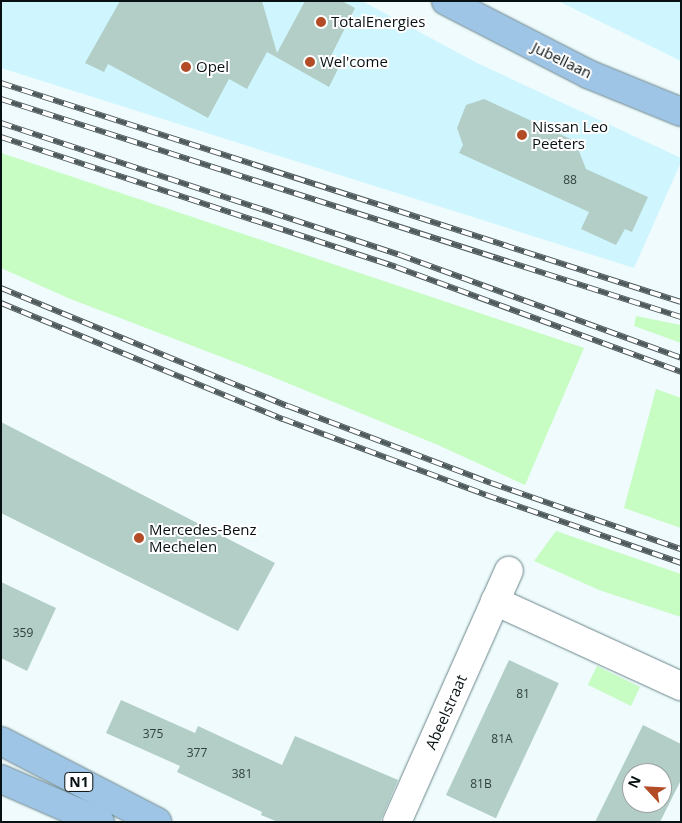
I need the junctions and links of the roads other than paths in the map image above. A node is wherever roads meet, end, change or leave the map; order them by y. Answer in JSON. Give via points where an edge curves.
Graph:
{"nodes":[{"id":1,"x":446,"y":1,"type":"edge"},
{"id":2,"x":681,"y":112,"type":"edge"},
{"id":3,"x":509,"y":571,"type":"dead end"},
{"id":4,"x":495,"y":601,"type":"junction"},
{"id":5,"x":681,"y":686,"type":"edge"},
{"id":6,"x":6,"y":744,"type":"edge"},
{"id":7,"x":1,"y":775,"type":"edge"},
{"id":8,"x":1,"y":779,"type":"edge"},
{"id":9,"x":100,"y":822,"type":"edge"},
{"id":10,"x":157,"y":822,"type":"edge"},
{"id":11,"x":397,"y":822,"type":"edge"}],
"edges":[{"from":1,"to":2,"type":"main road","name":"Jubellaan","via":[[588,74]]},
{"from":3,"to":4,"type":"street","name":"Abeelstraat"},
{"from":4,"to":5,"type":"street"},
{"from":4,"to":11,"type":"street","name":"Abeelstraat"},
{"from":6,"to":7,"type":"main road"},
{"from":6,"to":10,"type":"main road","number":"N1"},
{"from":8,"to":9,"type":"main road","number":"N1"}]}
